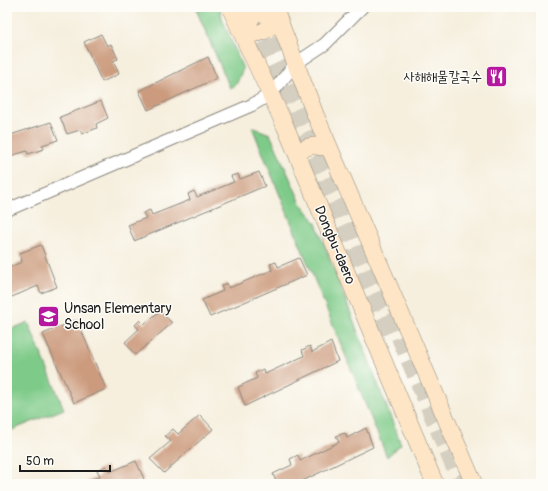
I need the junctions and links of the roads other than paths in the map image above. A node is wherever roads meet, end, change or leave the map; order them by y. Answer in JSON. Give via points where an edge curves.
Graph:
{"nodes":[{"id":1,"x":230,"y":7,"type":"edge"},
{"id":2,"x":362,"y":7,"type":"edge"},
{"id":3,"x":259,"y":14,"type":"edge"},
{"id":4,"x":295,"y":64,"type":"junction"},
{"id":5,"x":271,"y":94,"type":"junction"},
{"id":6,"x":329,"y":148,"type":"junction"},
{"id":7,"x":297,"y":154,"type":"junction"},
{"id":8,"x":7,"y":210,"type":"edge"},
{"id":9,"x":435,"y":484,"type":"edge"},
{"id":10,"x":474,"y":484,"type":"edge"}],
"edges":[{"from":1,"to":3,"type":"main road","name":"Dongbu-daero"},
{"from":2,"to":4,"type":"street","via":[[325,44]]},
{"from":3,"to":4,"type":"main road","name":"Dongbu-daero"},
{"from":3,"to":5,"type":"main road","name":"Dongbu-daero","via":[[252,57]]},
{"from":4,"to":5,"type":"street"},
{"from":4,"to":6,"type":"main road","name":"Dongbu-daero"},
{"from":5,"to":7,"type":"main road","name":"Dongbu-daero"},
{"from":5,"to":8,"type":"street","via":[[252,106]]},
{"from":6,"to":7,"type":"main road","via":[[313,144]]},
{"from":6,"to":10,"type":"main road","name":"Dongbu-daero"},
{"from":7,"to":9,"type":"main road","name":"Dongbu-daero"}]}
